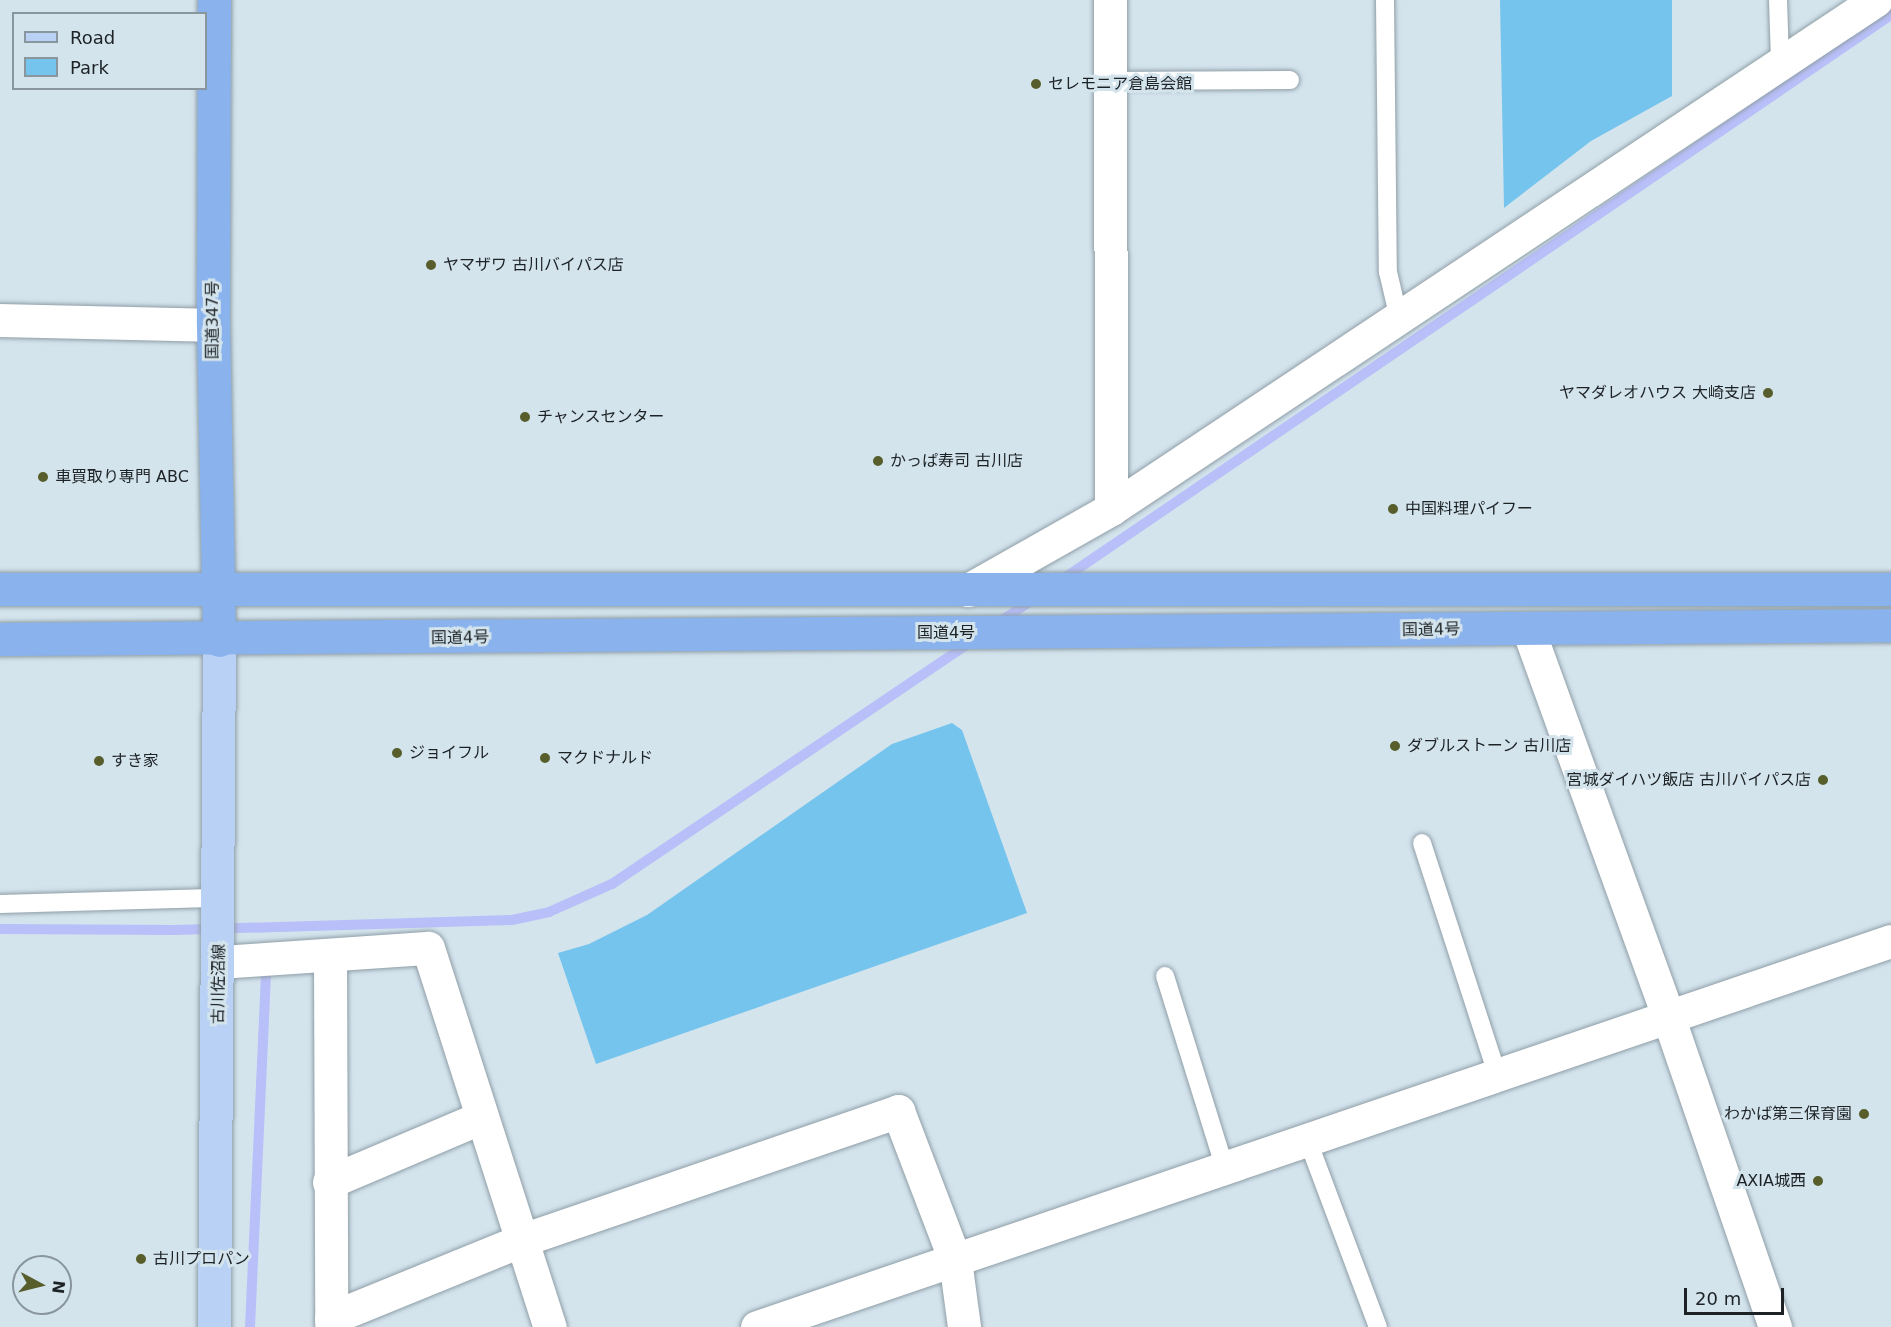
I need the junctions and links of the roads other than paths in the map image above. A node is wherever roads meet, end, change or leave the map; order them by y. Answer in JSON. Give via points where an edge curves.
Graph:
{"nodes":[{"id":1,"x":214,"y":0,"type":"edge"},
{"id":2,"x":1110,"y":0,"type":"edge"},
{"id":3,"x":1385,"y":0,"type":"edge"},
{"id":4,"x":1778,"y":0,"type":"edge"},
{"id":5,"x":1876,"y":0,"type":"edge"},
{"id":6,"x":1780,"y":60,"type":"junction"},
{"id":7,"x":1290,"y":80,"type":"dead end"},
{"id":8,"x":1110,"y":81,"type":"junction"},
{"id":9,"x":1399,"y":319,"type":"junction"},
{"id":10,"x":0,"y":320,"type":"edge"},
{"id":11,"x":213,"y":325,"type":"junction"},
{"id":12,"x":1111,"y":509,"type":"junction"},
{"id":13,"x":219,"y":588,"type":"junction"},
{"id":14,"x":0,"y":589,"type":"edge"},
{"id":15,"x":1891,"y":589,"type":"edge"},
{"id":16,"x":968,"y":590,"type":"junction"},
{"id":17,"x":1891,"y":625,"type":"edge"},
{"id":18,"x":1528,"y":628,"type":"junction"},
{"id":19,"x":0,"y":639,"type":"edge"},
{"id":20,"x":219,"y":640,"type":"junction"},
{"id":21,"x":1422,"y":843,"type":"dead end"},
{"id":22,"x":220,"y":898,"type":"junction"},
{"id":23,"x":0,"y":904,"type":"edge"},
{"id":24,"x":1891,"y":941,"type":"edge"},
{"id":25,"x":330,"y":955,"type":"junction"},
{"id":26,"x":220,"y":962,"type":"junction"},
{"id":27,"x":1165,"y":976,"type":"dead end"},
{"id":28,"x":1669,"y":1018,"type":"junction"},
{"id":29,"x":1498,"y":1077,"type":"junction"},
{"id":30,"x":482,"y":1117,"type":"junction"},
{"id":31,"x":1308,"y":1141,"type":"junction"},
{"id":32,"x":1225,"y":1169,"type":"junction"},
{"id":33,"x":329,"y":1182,"type":"junction"},
{"id":34,"x":522,"y":1240,"type":"junction"},
{"id":35,"x":955,"y":1260,"type":"junction"},
{"id":36,"x":331,"y":1322,"type":"edge"},
{"id":37,"x":766,"y":1326,"type":"edge"},
{"id":38,"x":214,"y":1327,"type":"edge"},
{"id":39,"x":550,"y":1327,"type":"edge"},
{"id":40,"x":964,"y":1327,"type":"edge"},
{"id":41,"x":1378,"y":1327,"type":"edge"},
{"id":42,"x":1775,"y":1327,"type":"edge"}],
"edges":[{"from":1,"to":11,"type":"highway","name":"国道347号"},
{"from":2,"to":8,"type":"street"},
{"from":3,"to":9,"type":"lane","via":[[1388,272]]},
{"from":4,"to":6,"type":"lane"},
{"from":5,"to":6,"type":"street"},
{"from":6,"to":9,"type":"street"},
{"from":7,"to":8,"type":"lane"},
{"from":8,"to":12,"type":"street"},
{"from":9,"to":12,"type":"street"},
{"from":10,"to":11,"type":"street"},
{"from":11,"to":13,"type":"highway","name":"国道347号"},
{"from":12,"to":16,"type":"street"},
{"from":13,"to":14,"type":"highway"},
{"from":13,"to":16,"type":"highway"},
{"from":13,"to":20,"type":"highway","name":"国道347号"},
{"from":15,"to":16,"type":"highway"},
{"from":17,"to":18,"type":"highway","name":"国道4号"},
{"from":18,"to":20,"type":"highway","name":"国道4号"},
{"from":18,"to":28,"type":"street"},
{"from":19,"to":20,"type":"highway","name":"国道4号"},
{"from":20,"to":22,"type":"main road","name":"古川佐沼線"},
{"from":21,"to":29,"type":"lane"},
{"from":22,"to":23,"type":"lane"},
{"from":22,"to":26,"type":"main road","name":"古川佐沼線"},
{"from":24,"to":28,"type":"street"},
{"from":25,"to":26,"type":"street"},
{"from":25,"to":30,"type":"street","via":[[428,948]]},
{"from":25,"to":33,"type":"street"},
{"from":26,"to":38,"type":"main road","name":"古川佐沼線"},
{"from":27,"to":32,"type":"lane"},
{"from":28,"to":29,"type":"street"},
{"from":28,"to":42,"type":"street"},
{"from":29,"to":31,"type":"street"},
{"from":30,"to":33,"type":"street"},
{"from":30,"to":34,"type":"street"},
{"from":31,"to":32,"type":"street"},
{"from":31,"to":41,"type":"lane"},
{"from":32,"to":35,"type":"street"},
{"from":33,"to":36,"type":"street"},
{"from":34,"to":35,"type":"street","via":[[898,1111]]},
{"from":34,"to":36,"type":"street"},
{"from":34,"to":39,"type":"street"},
{"from":35,"to":37,"type":"street"},
{"from":35,"to":40,"type":"street"}]}
